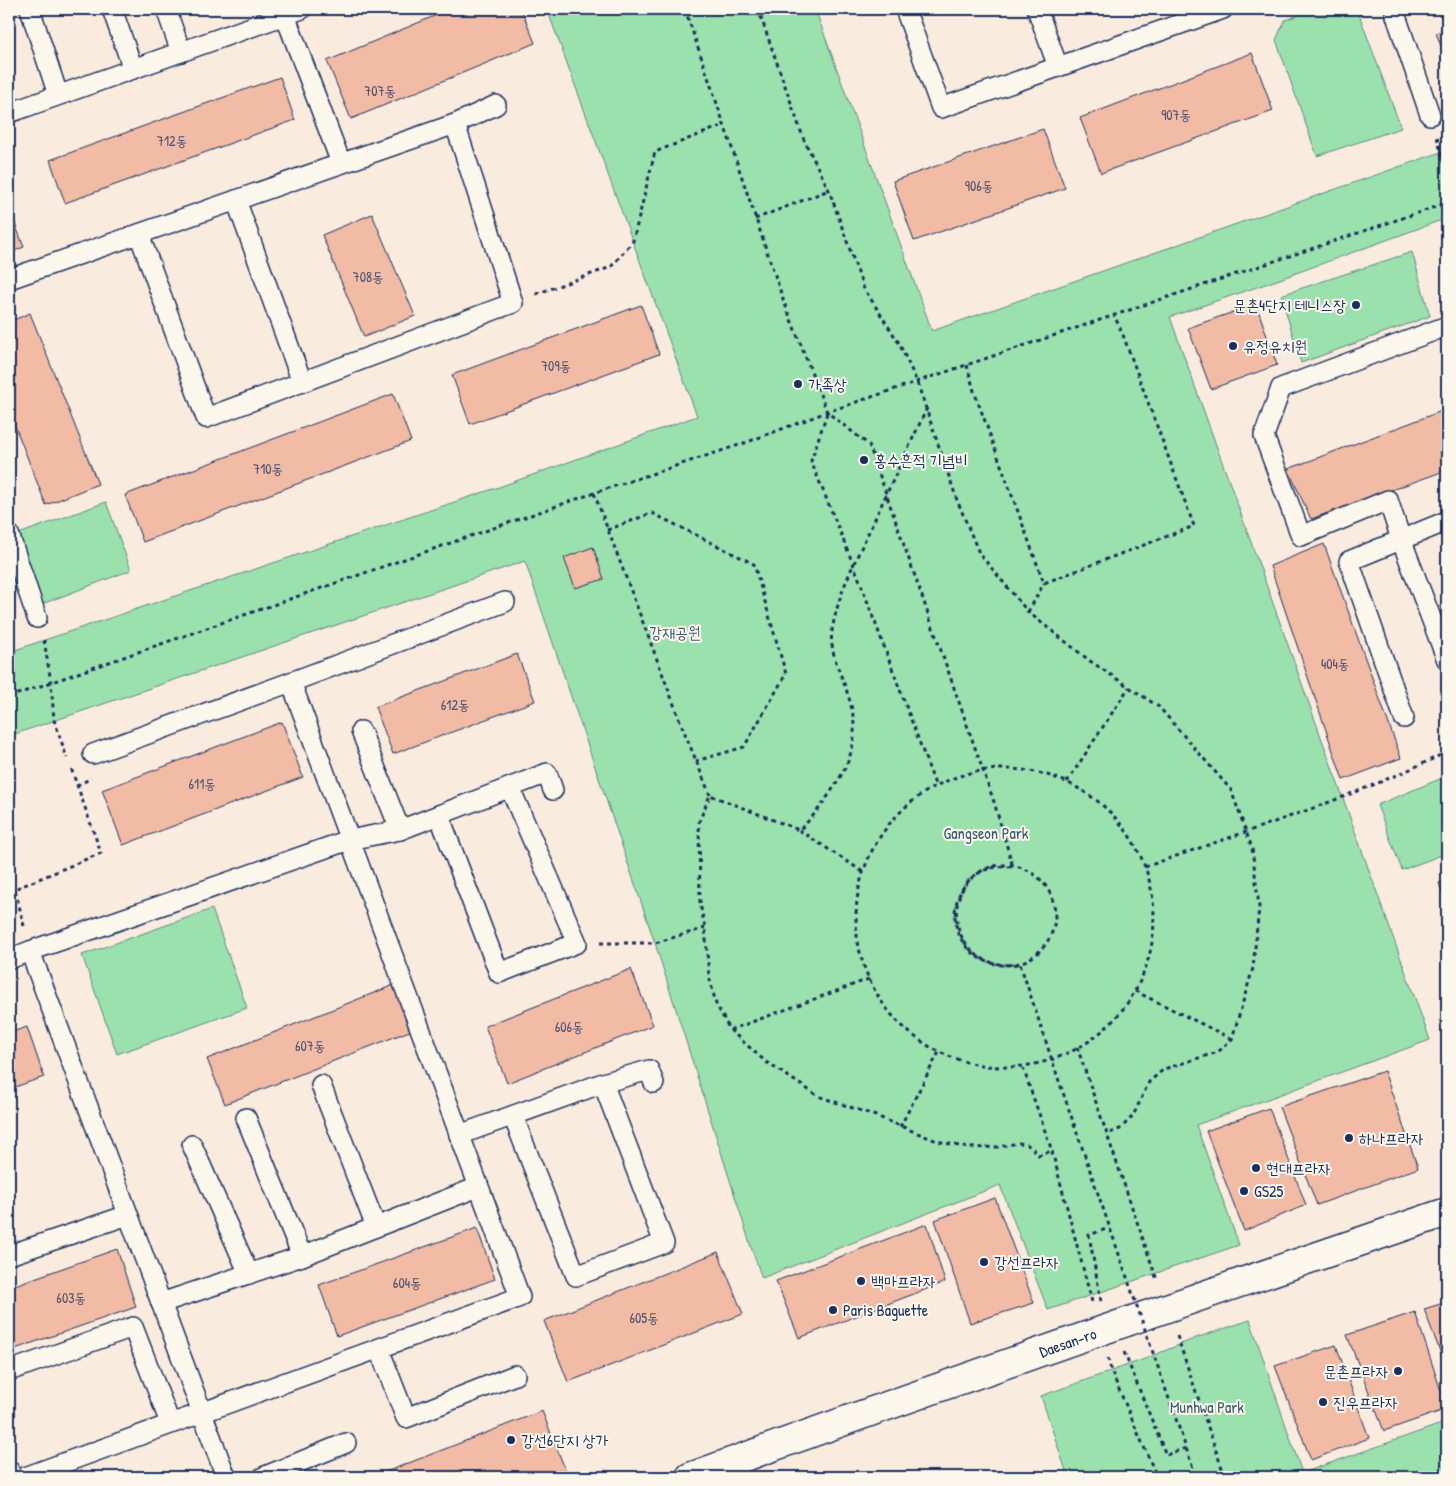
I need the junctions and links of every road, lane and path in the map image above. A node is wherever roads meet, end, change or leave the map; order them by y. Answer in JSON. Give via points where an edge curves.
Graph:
{"nodes":[{"id":1,"x":30,"y":9,"type":"edge"},
{"id":2,"x":112,"y":9,"type":"edge"},
{"id":3,"x":166,"y":9,"type":"edge"},
{"id":4,"x":685,"y":9,"type":"edge"},
{"id":5,"x":758,"y":9,"type":"edge"},
{"id":6,"x":905,"y":9,"type":"edge"},
{"id":7,"x":1223,"y":9,"type":"edge"},
{"id":8,"x":1395,"y":9,"type":"edge"},
{"id":9,"x":1042,"y":10,"type":"edge"},
{"id":10,"x":294,"y":12,"type":"edge"},
{"id":11,"x":181,"y":52,"type":"junction"},
{"id":12,"x":1058,"y":67,"type":"junction"},
{"id":13,"x":133,"y":69,"type":"junction"},
{"id":14,"x":58,"y":95,"type":"junction"},
{"id":15,"x":496,"y":105,"type":"dead end"},
{"id":16,"x":9,"y":113,"type":"edge"},
{"id":17,"x":1430,"y":115,"type":"joint"},
{"id":18,"x":455,"y":124,"type":"junction"},
{"id":19,"x":724,"y":125,"type":"junction"},
{"id":20,"x":341,"y":163,"type":"junction"},
{"id":21,"x":1447,"y":173,"type":"edge"},
{"id":22,"x":829,"y":190,"type":"junction"},
{"id":23,"x":236,"y":200,"type":"junction"},
{"id":24,"x":1447,"y":203,"type":"edge"},
{"id":25,"x":755,"y":219,"type":"junction"},
{"id":26,"x":138,"y":234,"type":"junction"},
{"id":27,"x":9,"y":279,"type":"edge"},
{"id":28,"x":513,"y":303,"type":"junction"},
{"id":29,"x":1114,"y":315,"type":"junction"},
{"id":30,"x":1447,"y":326,"type":"edge"},
{"id":31,"x":966,"y":365,"type":"junction"},
{"id":32,"x":302,"y":382,"type":"junction"},
{"id":33,"x":917,"y":382,"type":"junction"},
{"id":34,"x":927,"y":408,"type":"junction"},
{"id":35,"x":827,"y":412,"type":"junction"},
{"id":36,"x":594,"y":493,"type":"junction"},
{"id":37,"x":886,"y":494,"type":"junction"},
{"id":38,"x":1447,"y":521,"type":"edge"},
{"id":39,"x":607,"y":530,"type":"junction"},
{"id":40,"x":9,"y":534,"type":"edge"},
{"id":41,"x":1401,"y":539,"type":"junction"},
{"id":42,"x":853,"y":565,"type":"junction"},
{"id":43,"x":1044,"y":583,"type":"junction"},
{"id":44,"x":505,"y":602,"type":"dead end"},
{"id":45,"x":1028,"y":612,"type":"junction"},
{"id":46,"x":37,"y":618,"type":"joint"},
{"id":47,"x":1447,"y":660,"type":"edge"},
{"id":48,"x":51,"y":682,"type":"junction"},
{"id":49,"x":291,"y":682,"type":"junction"},
{"id":50,"x":1129,"y":687,"type":"junction"},
{"id":51,"x":9,"y":697,"type":"edge"},
{"id":52,"x":1404,"y":718,"type":"dead end"},
{"id":53,"x":361,"y":731,"type":"dead end"},
{"id":54,"x":1447,"y":752,"type":"edge"},
{"id":55,"x":93,"y":754,"type":"dead end"},
{"id":56,"x":696,"y":761,"type":"junction"},
{"id":57,"x":983,"y":772,"type":"junction"},
{"id":58,"x":1067,"y":782,"type":"junction"},
{"id":59,"x":936,"y":787,"type":"junction"},
{"id":60,"x":510,"y":788,"type":"junction"},
{"id":61,"x":553,"y":790,"type":"dead end"},
{"id":62,"x":710,"y":795,"type":"junction"},
{"id":63,"x":440,"y":815,"type":"junction"},
{"id":64,"x":400,"y":830,"type":"junction"},
{"id":65,"x":799,"y":830,"type":"junction"},
{"id":66,"x":1246,"y":831,"type":"junction"},
{"id":67,"x":349,"y":840,"type":"junction"},
{"id":68,"x":1013,"y":867,"type":"junction"},
{"id":69,"x":1146,"y":867,"type":"junction"},
{"id":70,"x":864,"y":872,"type":"junction"},
{"id":71,"x":705,"y":928,"type":"junction"},
{"id":72,"x":577,"y":943,"type":"junction"},
{"id":73,"x":15,"y":953,"type":"edge"},
{"id":74,"x":1020,"y":964,"type":"junction"},
{"id":75,"x":869,"y":979,"type":"junction"},
{"id":76,"x":1136,"y":991,"type":"junction"},
{"id":77,"x":730,"y":1030,"type":"junction"},
{"id":78,"x":1232,"y":1038,"type":"junction"},
{"id":79,"x":1077,"y":1047,"type":"junction"},
{"id":80,"x":938,"y":1052,"type":"junction"},
{"id":81,"x":1052,"y":1060,"type":"junction"},
{"id":82,"x":1023,"y":1068,"type":"junction"},
{"id":83,"x":603,"y":1083,"type":"junction"},
{"id":84,"x":654,"y":1083,"type":"dead end"},
{"id":85,"x":321,"y":1086,"type":"dead end"},
{"id":86,"x":513,"y":1116,"type":"junction"},
{"id":87,"x":246,"y":1118,"type":"dead end"},
{"id":88,"x":900,"y":1127,"type":"junction"},
{"id":89,"x":1107,"y":1134,"type":"junction"},
{"id":90,"x":459,"y":1135,"type":"junction"},
{"id":91,"x":192,"y":1144,"type":"dead end"},
{"id":92,"x":1052,"y":1151,"type":"junction"},
{"id":93,"x":478,"y":1187,"type":"junction"},
{"id":94,"x":1447,"y":1212,"type":"edge"},
{"id":95,"x":128,"y":1216,"type":"junction"},
{"id":96,"x":376,"y":1227,"type":"junction"},
{"id":97,"x":1109,"y":1228,"type":"junction"},
{"id":98,"x":9,"y":1255,"type":"edge"},
{"id":99,"x":302,"y":1256,"type":"junction"},
{"id":100,"x":249,"y":1274,"type":"junction"},
{"id":101,"x":1158,"y":1283,"type":"dead end"},
{"id":102,"x":1101,"y":1301,"type":"dead end"},
{"id":103,"x":161,"y":1303,"type":"junction"},
{"id":104,"x":1092,"y":1304,"type":"dead end"},
{"id":105,"x":1176,"y":1333,"type":"dead end"},
{"id":106,"x":379,"y":1348,"type":"junction"},
{"id":107,"x":1124,"y":1351,"type":"dead end"},
{"id":108,"x":1108,"y":1357,"type":"dead end"},
{"id":109,"x":9,"y":1371,"type":"edge"},
{"id":110,"x":515,"y":1375,"type":"dead end"},
{"id":111,"x":202,"y":1412,"type":"junction"},
{"id":112,"x":170,"y":1423,"type":"junction"},
{"id":113,"x":346,"y":1443,"type":"dead end"},
{"id":114,"x":1186,"y":1448,"type":"junction"},
{"id":115,"x":9,"y":1470,"type":"edge"},
{"id":116,"x":11,"y":1477,"type":"edge"},
{"id":117,"x":25,"y":1477,"type":"edge"},
{"id":118,"x":226,"y":1477,"type":"edge"},
{"id":119,"x":263,"y":1477,"type":"edge"},
{"id":120,"x":690,"y":1477,"type":"edge"},
{"id":121,"x":1158,"y":1477,"type":"edge"},
{"id":122,"x":1196,"y":1477,"type":"edge"},
{"id":123,"x":1225,"y":1477,"type":"edge"}],
"edges":[{"from":1,"to":14,"type":"lane"},
{"from":2,"to":13,"type":"lane"},
{"from":3,"to":11,"type":"lane"},
{"from":4,"to":19,"type":"path"},
{"from":5,"to":22,"type":"path","via":[[804,140]]},
{"from":6,"to":12,"type":"lane","via":[[941,108]]},
{"from":7,"to":12,"type":"lane"},
{"from":8,"to":17,"type":"lane"},
{"from":9,"to":12,"type":"lane"},
{"from":10,"to":11,"type":"lane"},
{"from":10,"to":20,"type":"lane"},
{"from":11,"to":13,"type":"lane"},
{"from":13,"to":14,"type":"lane"},
{"from":14,"to":16,"type":"lane"},
{"from":15,"to":18,"type":"lane"},
{"from":17,"to":21,"type":"path"},
{"from":18,"to":20,"type":"lane"},
{"from":18,"to":28,"type":"lane"},
{"from":19,"to":25,"type":"path"},
{"from":19,"to":28,"type":"path","via":[[655,152],[633,241],[611,266]]},
{"from":20,"to":23,"type":"lane"},
{"from":22,"to":25,"type":"path"},
{"from":22,"to":33,"type":"path","via":[[863,287],[898,343]]},
{"from":23,"to":26,"type":"lane"},
{"from":23,"to":32,"type":"lane"},
{"from":24,"to":29,"type":"path"},
{"from":25,"to":35,"type":"path","via":[[782,299]]},
{"from":26,"to":27,"type":"lane"},
{"from":26,"to":32,"type":"lane","via":[[206,418]]},
{"from":28,"to":32,"type":"lane"},
{"from":29,"to":31,"type":"path"},
{"from":29,"to":43,"type":"path","via":[[1194,526]]},
{"from":30,"to":41,"type":"lane","via":[[1281,388],[1264,436],[1301,536],[1388,500]]},
{"from":31,"to":33,"type":"path"},
{"from":31,"to":43,"type":"path"},
{"from":33,"to":34,"type":"path"},
{"from":33,"to":35,"type":"path"},
{"from":34,"to":37,"type":"path"},
{"from":34,"to":45,"type":"path","via":[[957,500],[979,553]]},
{"from":35,"to":36,"type":"path"},
{"from":35,"to":37,"type":"path","via":[[869,445]]},
{"from":35,"to":42,"type":"path","via":[[811,461]]},
{"from":36,"to":39,"type":"path"},
{"from":36,"to":48,"type":"path"},
{"from":37,"to":42,"type":"path"},
{"from":37,"to":57,"type":"path"},
{"from":38,"to":41,"type":"lane"},
{"from":39,"to":56,"type":"path"},
{"from":39,"to":56,"type":"path","via":[[652,513],[754,564],[786,674],[744,747]]},
{"from":40,"to":46,"type":"lane"},
{"from":41,"to":47,"type":"lane"},
{"from":41,"to":52,"type":"lane","via":[[1349,561]]},
{"from":42,"to":59,"type":"path"},
{"from":42,"to":65,"type":"path","via":[[845,580],[832,633],[834,656],[853,716],[853,749],[844,772],[818,810]]},
{"from":43,"to":45,"type":"path"},
{"from":44,"to":49,"type":"lane"},
{"from":45,"to":50,"type":"path"},
{"from":46,"to":48,"type":"path"},
{"from":48,"to":51,"type":"path"},
{"from":48,"to":73,"type":"path","via":[[54,720],[101,853],[15,888]]},
{"from":49,"to":55,"type":"lane"},
{"from":49,"to":67,"type":"lane"},
{"from":50,"to":58,"type":"path"},
{"from":50,"to":66,"type":"path","via":[[1159,707],[1231,790]]},
{"from":53,"to":64,"type":"lane"},
{"from":54,"to":66,"type":"path","via":[[1342,797]]},
{"from":56,"to":62,"type":"path"},
{"from":57,"to":58,"type":"path","via":[[1022,769]]},
{"from":57,"to":59,"type":"path"},
{"from":57,"to":68,"type":"path"},
{"from":58,"to":69,"type":"path","via":[[1093,797],[1115,817],[1133,840]]},
{"from":59,"to":70,"type":"path","via":[[910,802],[892,820]]},
{"from":60,"to":61,"type":"lane","via":[[547,773]]},
{"from":60,"to":63,"type":"lane"},
{"from":60,"to":72,"type":"lane"},
{"from":62,"to":65,"type":"path"},
{"from":62,"to":71,"type":"path","via":[[699,822],[700,903]]},
{"from":63,"to":64,"type":"lane"},
{"from":63,"to":72,"type":"lane","via":[[499,973]]},
{"from":64,"to":67,"type":"lane"},
{"from":65,"to":70,"type":"path"},
{"from":66,"to":69,"type":"path"},
{"from":66,"to":78,"type":"path","via":[[1252,848],[1259,907],[1253,968]]},
{"from":67,"to":73,"type":"lane"},
{"from":67,"to":90,"type":"lane"},
{"from":68,"to":74,"type":"path","via":[[1038,878],[1049,891],[1055,907],[1055,924],[1049,940],[1038,953]]},
{"from":68,"to":74,"type":"path","via":[[992,867],[973,876],[962,890],[956,917],[959,932],[970,950],[996,964]]},
{"from":69,"to":76,"type":"path","via":[[1154,909],[1151,951]]},
{"from":70,"to":75,"type":"path","via":[[856,908],[858,944]]},
{"from":71,"to":72,"type":"path","via":[[655,943]]},
{"from":71,"to":77,"type":"path","via":[[706,959],[716,1004]]},
{"from":73,"to":95,"type":"lane"},
{"from":74,"to":81,"type":"path"},
{"from":75,"to":77,"type":"path"},
{"from":75,"to":80,"type":"path","via":[[886,1008],[909,1033]]},
{"from":76,"to":78,"type":"path"},
{"from":76,"to":79,"type":"path","via":[[1093,1039]]},
{"from":77,"to":88,"type":"path","via":[[766,1062],[818,1096]]},
{"from":78,"to":89,"type":"path","via":[[1218,1052],[1164,1069],[1149,1082],[1133,1116],[1120,1129]]},
{"from":79,"to":81,"type":"path"},
{"from":79,"to":89,"type":"path"},
{"from":80,"to":82,"type":"path","via":[[969,1063]]},
{"from":80,"to":88,"type":"path"},
{"from":81,"to":82,"type":"path"},
{"from":81,"to":97,"type":"path","bridge":true},
{"from":82,"to":92,"type":"path"},
{"from":83,"to":84,"type":"lane","via":[[649,1070]]},
{"from":83,"to":86,"type":"lane"},
{"from":83,"to":86,"type":"lane","via":[[664,1243],[576,1276]]},
{"from":85,"to":96,"type":"lane"},
{"from":86,"to":90,"type":"lane"},
{"from":87,"to":99,"type":"lane"},
{"from":88,"to":92,"type":"path","via":[[962,1148],[1019,1143],[1032,1148],[1038,1155]]},
{"from":89,"to":101,"type":"path"},
{"from":90,"to":93,"type":"lane"},
{"from":91,"to":100,"type":"lane"},
{"from":92,"to":104,"type":"path"},
{"from":93,"to":96,"type":"lane"},
{"from":93,"to":106,"type":"lane","via":[[520,1297]]},
{"from":94,"to":120,"type":"main road","name":"Daesan-ro"},
{"from":95,"to":98,"type":"lane"},
{"from":95,"to":103,"type":"lane"},
{"from":96,"to":99,"type":"lane"},
{"from":97,"to":102,"type":"path","via":[[1089,1235]]},
{"from":97,"to":114,"type":"path","bridge":true},
{"from":99,"to":100,"type":"lane"},
{"from":100,"to":103,"type":"lane"},
{"from":103,"to":111,"type":"lane"},
{"from":105,"to":123,"type":"path"},
{"from":106,"to":110,"type":"lane","via":[[406,1418]]},
{"from":106,"to":111,"type":"lane"},
{"from":107,"to":114,"type":"path","via":[[1166,1455]]},
{"from":108,"to":121,"type":"path"},
{"from":109,"to":112,"type":"lane","via":[[133,1328]]},
{"from":111,"to":112,"type":"lane"},
{"from":111,"to":118,"type":"lane"},
{"from":112,"to":117,"type":"lane"},
{"from":113,"to":119,"type":"lane"},
{"from":114,"to":122,"type":"path","bridge":true},
{"from":115,"to":116,"type":"lane"}]}
